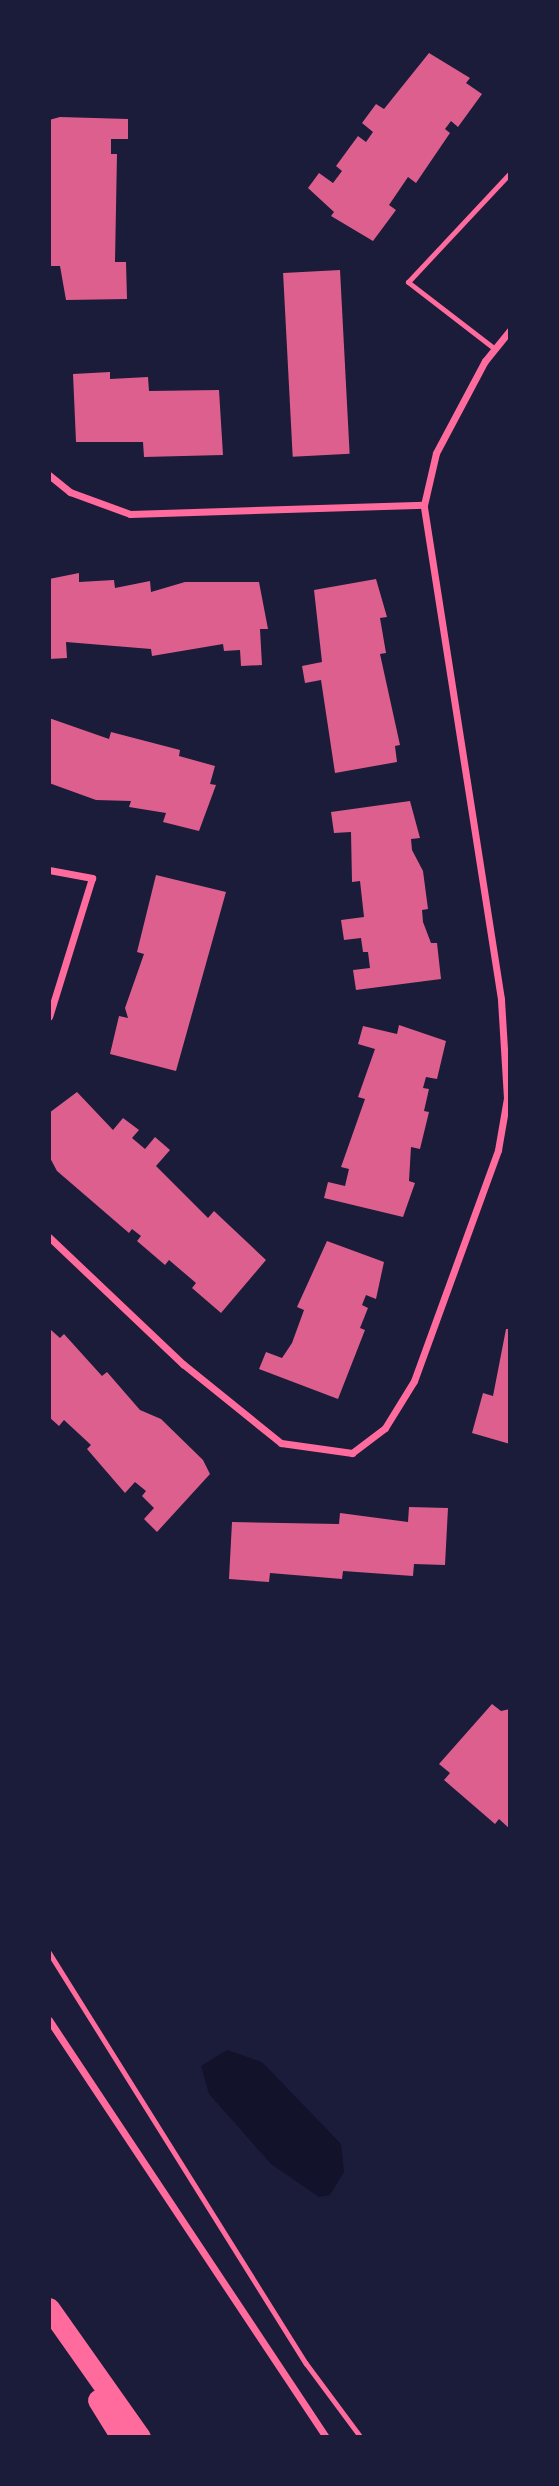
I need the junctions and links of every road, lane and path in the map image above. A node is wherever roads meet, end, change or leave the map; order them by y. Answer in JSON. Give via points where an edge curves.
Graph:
{"nodes":[{"id":1,"x":510,"y":173,"type":"edge"},
{"id":2,"x":510,"y":330,"type":"edge"},
{"id":3,"x":495,"y":349,"type":"junction"},
{"id":4,"x":49,"y":475,"type":"edge"},
{"id":5,"x":424,"y":505,"type":"junction"},
{"id":6,"x":49,"y":870,"type":"edge"},
{"id":7,"x":49,"y":1017,"type":"edge"},
{"id":8,"x":49,"y":1237,"type":"edge"},
{"id":9,"x":49,"y":1952,"type":"edge"},
{"id":10,"x":49,"y":2020,"type":"edge"},
{"id":11,"x":49,"y":2308,"type":"edge"},
{"id":12,"x":49,"y":2322,"type":"edge"},
{"id":13,"x":121,"y":2437,"type":"edge"},
{"id":14,"x":140,"y":2437,"type":"edge"},
{"id":15,"x":326,"y":2437,"type":"edge"},
{"id":16,"x":361,"y":2437,"type":"edge"}],
"edges":[{"from":1,"to":3,"type":"lane","via":[[408,282]]},
{"from":2,"to":3,"type":"street"},
{"from":3,"to":5,"type":"street","via":[[436,453]]},
{"from":4,"to":5,"type":"street","via":[[70,492],[130,514]]},
{"from":5,"to":8,"type":"street","via":[[502,999],[507,1098],[498,1150],[414,1381],[385,1428],[352,1453],[281,1443],[183,1364]]},
{"from":6,"to":7,"type":"street","via":[[92,878],[61,996]]},
{"from":9,"to":16,"type":"path","via":[[306,2363]]},
{"from":10,"to":15,"type":"street"},
{"from":11,"to":14,"type":"highway"},
{"from":12,"to":13,"type":"highway"}]}
